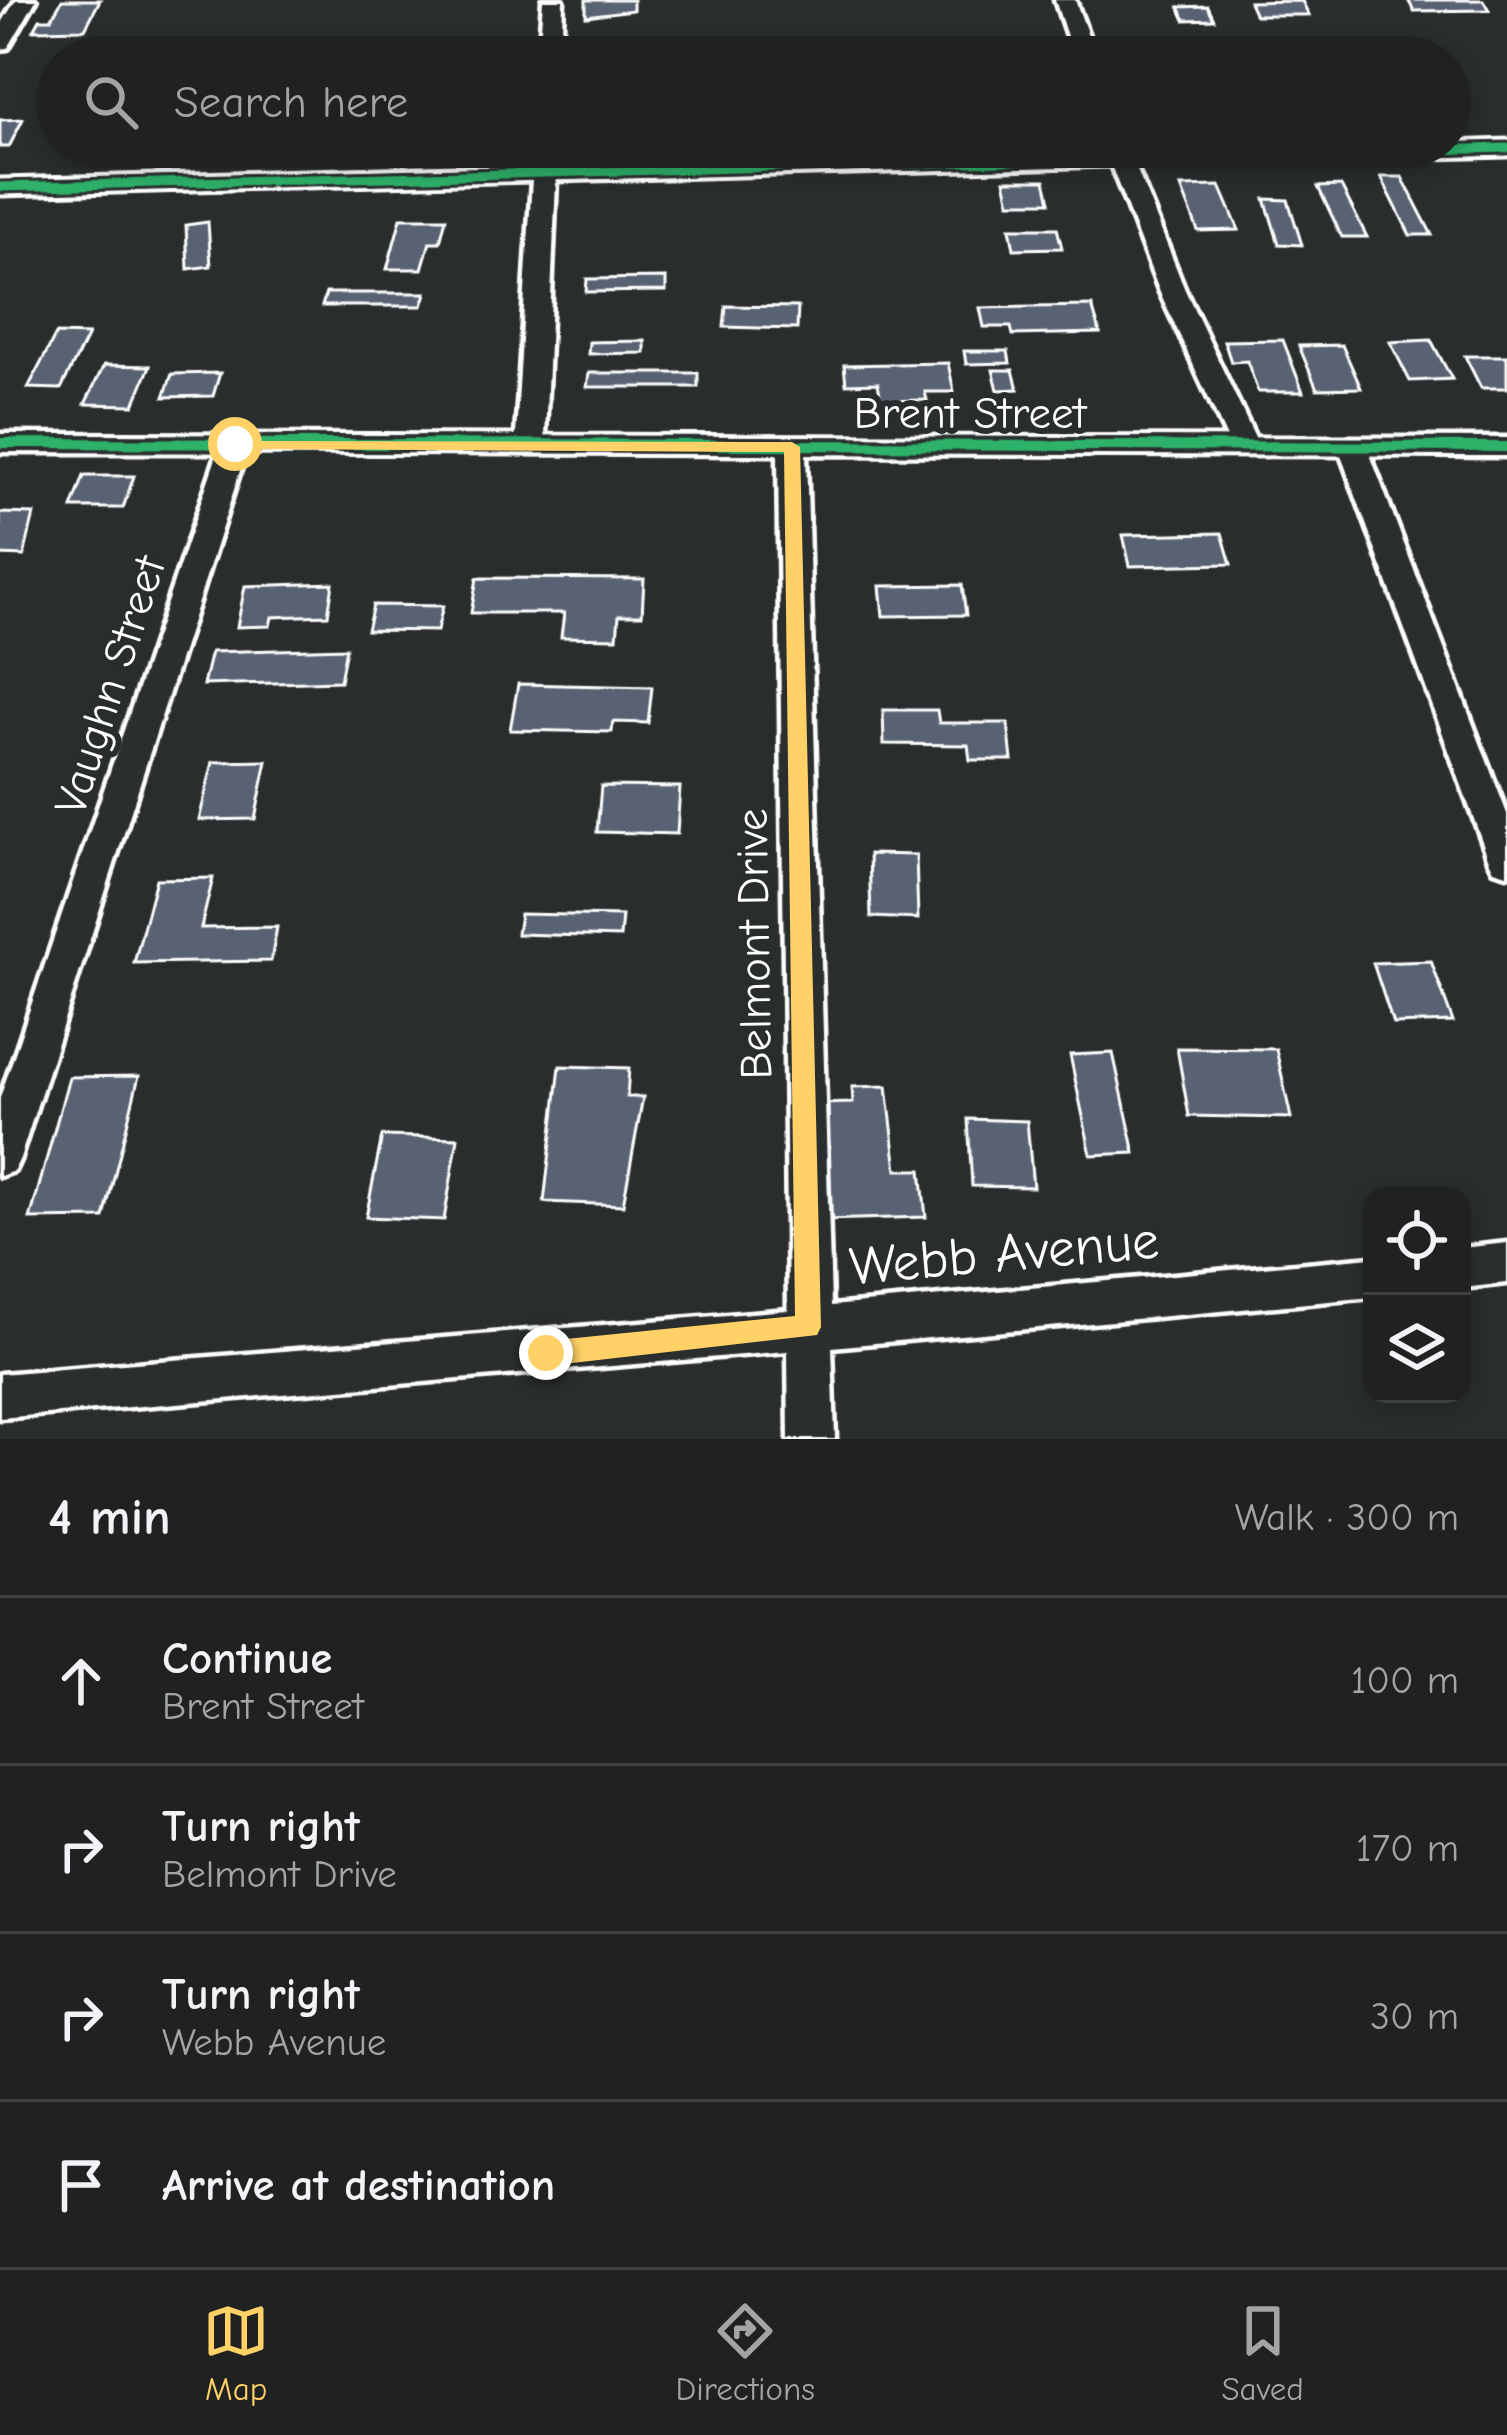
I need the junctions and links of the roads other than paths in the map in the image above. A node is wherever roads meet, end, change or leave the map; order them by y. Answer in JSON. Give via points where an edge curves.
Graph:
{"nodes":[{"id":1,"x":26,"y":0,"type":"edge"},
{"id":2,"x":553,"y":0,"type":"edge"},
{"id":3,"x":1065,"y":0,"type":"edge"},
{"id":4,"x":551,"y":36,"type":"edge"},
{"id":5,"x":1078,"y":36,"type":"edge"},
{"id":6,"x":0,"y":44,"type":"edge"},
{"id":7,"x":1471,"y":148,"type":"edge"},
{"id":8,"x":1507,"y":148,"type":"edge"},
{"id":9,"x":544,"y":168,"type":"edge"},
{"id":10,"x":727,"y":168,"type":"edge"},
{"id":11,"x":1124,"y":168,"type":"edge"},
{"id":12,"x":544,"y":175,"type":"junction"},
{"id":13,"x":0,"y":187,"type":"edge"},
{"id":14,"x":0,"y":443,"type":"edge"},
{"id":15,"x":235,"y":444,"type":"junction"},
{"id":16,"x":530,"y":445,"type":"junction"},
{"id":17,"x":792,"y":447,"type":"junction"},
{"id":18,"x":1507,"y":447,"type":"edge"},
{"id":19,"x":1246,"y":448,"type":"junction"},
{"id":20,"x":1353,"y":448,"type":"junction"},
{"id":21,"x":1507,"y":860,"type":"edge"},
{"id":22,"x":0,"y":1158,"type":"edge"},
{"id":23,"x":1507,"y":1263,"type":"edge"},
{"id":24,"x":1471,"y":1267,"type":"edge"},
{"id":25,"x":1363,"y":1278,"type":"edge"},
{"id":26,"x":808,"y":1327,"type":"junction"},
{"id":27,"x":0,"y":1396,"type":"edge"},
{"id":28,"x":812,"y":1439,"type":"edge"}],
"edges":[{"from":1,"to":6,"type":"street"},
{"from":2,"to":4,"type":"street"},
{"from":3,"to":5,"type":"street"},
{"from":7,"to":8,"type":"street"},
{"from":9,"to":12,"type":"street"},
{"from":10,"to":12,"type":"street"},
{"from":11,"to":19,"type":"street"},
{"from":12,"to":13,"type":"street"},
{"from":12,"to":16,"type":"street"},
{"from":14,"to":15,"type":"street","name":"Brent Street"},
{"from":15,"to":16,"type":"street","name":"Brent Street"},
{"from":15,"to":22,"type":"street","name":"Vaughn Street"},
{"from":16,"to":17,"type":"street","name":"Brent Street"},
{"from":17,"to":19,"type":"street","name":"Brent Street"},
{"from":17,"to":26,"type":"street","name":"Belmont Drive"},
{"from":18,"to":20,"type":"street","name":"Brent Street"},
{"from":19,"to":20,"type":"street","name":"Brent Street"},
{"from":20,"to":21,"type":"street"},
{"from":23,"to":24,"type":"street"},
{"from":25,"to":26,"type":"street","name":"Webb Avenue"},
{"from":26,"to":27,"type":"street","name":"Webb Avenue"},
{"from":26,"to":28,"type":"street","name":"Belmont Drive"}]}
